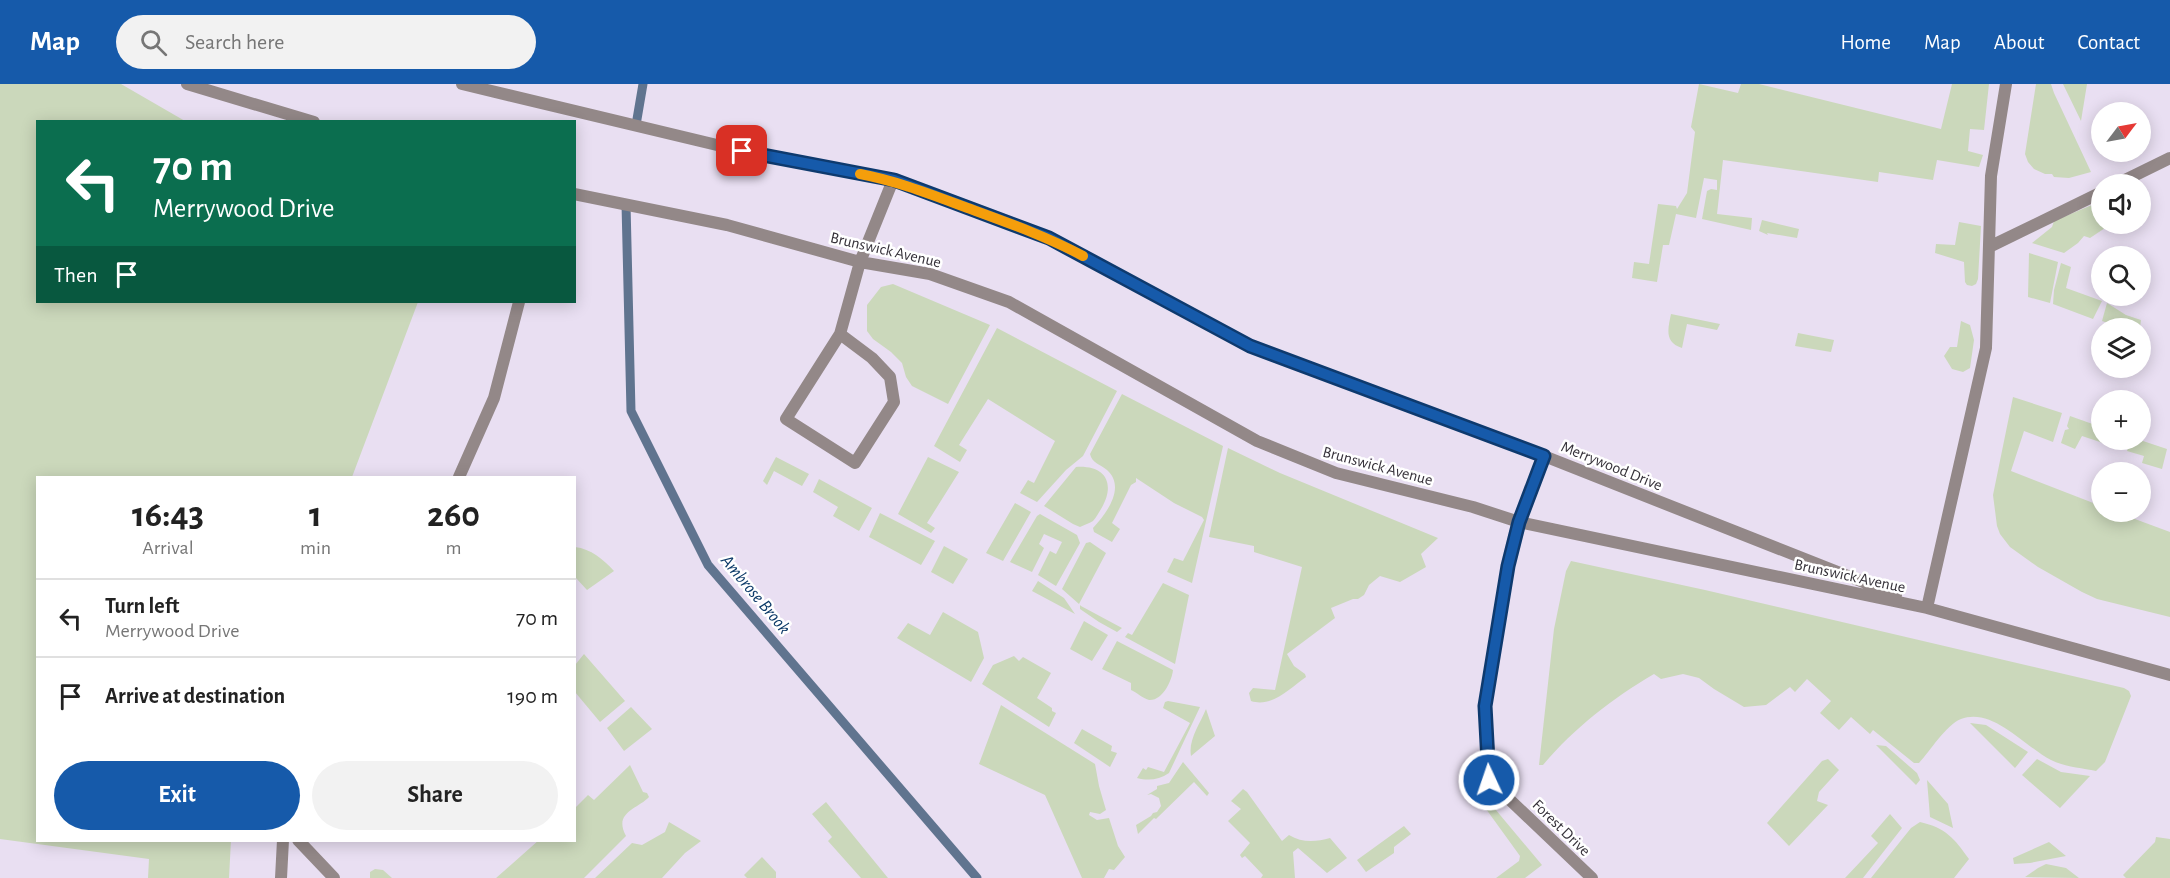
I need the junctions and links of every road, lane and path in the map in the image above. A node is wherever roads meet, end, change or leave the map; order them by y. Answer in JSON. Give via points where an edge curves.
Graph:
{"nodes":[{"id":1,"x":188,"y":84,"type":"edge"},
{"id":2,"x":462,"y":84,"type":"edge"},
{"id":3,"x":2006,"y":84,"type":"edge"},
{"id":4,"x":566,"y":115,"type":"edge"},
{"id":5,"x":307,"y":120,"type":"edge"},
{"id":6,"x":2170,"y":158,"type":"edge"},
{"id":7,"x":2137,"y":174,"type":"edge"},
{"id":8,"x":894,"y":180,"type":"junction"},
{"id":9,"x":576,"y":194,"type":"edge"},
{"id":10,"x":2091,"y":197,"type":"edge"},
{"id":11,"x":1989,"y":247,"type":"junction"},
{"id":12,"x":860,"y":262,"type":"junction"},
{"id":13,"x":519,"y":303,"type":"edge"},
{"id":14,"x":840,"y":334,"type":"junction"},
{"id":15,"x":1544,"y":456,"type":"junction"},
{"id":16,"x":459,"y":476,"type":"edge"},
{"id":17,"x":1519,"y":522,"type":"junction"},
{"id":18,"x":1928,"y":608,"type":"junction"},
{"id":19,"x":2170,"y":675,"type":"edge"},
{"id":20,"x":283,"y":842,"type":"edge"},
{"id":21,"x":300,"y":842,"type":"edge"},
{"id":22,"x":281,"y":878,"type":"edge"},
{"id":23,"x":334,"y":878,"type":"edge"},
{"id":24,"x":1592,"y":878,"type":"edge"}],
"edges":[{"from":1,"to":5,"type":"street"},
{"from":2,"to":4,"type":"street","name":"Merrywood Drive"},
{"from":3,"to":11,"type":"street","via":[[1991,176]]},
{"from":4,"to":8,"type":"street","name":"Merrywood Drive"},
{"from":6,"to":7,"type":"street"},
{"from":8,"to":12,"type":"street"},
{"from":8,"to":15,"type":"street","name":"Merrywood Drive","via":[[1049,238],[1250,346]]},
{"from":9,"to":12,"type":"street","name":"Brunswick Avenue","via":[[727,225]]},
{"from":10,"to":11,"type":"street"},
{"from":11,"to":18,"type":"street","via":[[1986,348]]},
{"from":12,"to":14,"type":"street"},
{"from":12,"to":17,"type":"street","name":"Brunswick Avenue","via":[[930,274],[1009,302],[1257,441],[1336,473]]},
{"from":13,"to":16,"type":"street","via":[[494,398]]},
{"from":14,"to":14,"type":"street","via":[[786,419],[855,463],[894,402],[890,377]]},
{"from":15,"to":17,"type":"street","name":"Forest Drive"},
{"from":15,"to":18,"type":"street","name":"Merrywood Drive"},
{"from":17,"to":18,"type":"street","name":"Brunswick Avenue"},
{"from":17,"to":24,"type":"street","name":"Forest Drive","via":[[1485,706],[1489,780]]},
{"from":18,"to":19,"type":"street","name":"Brunswick Avenue"},
{"from":20,"to":22,"type":"street"},
{"from":21,"to":23,"type":"street"}]}
